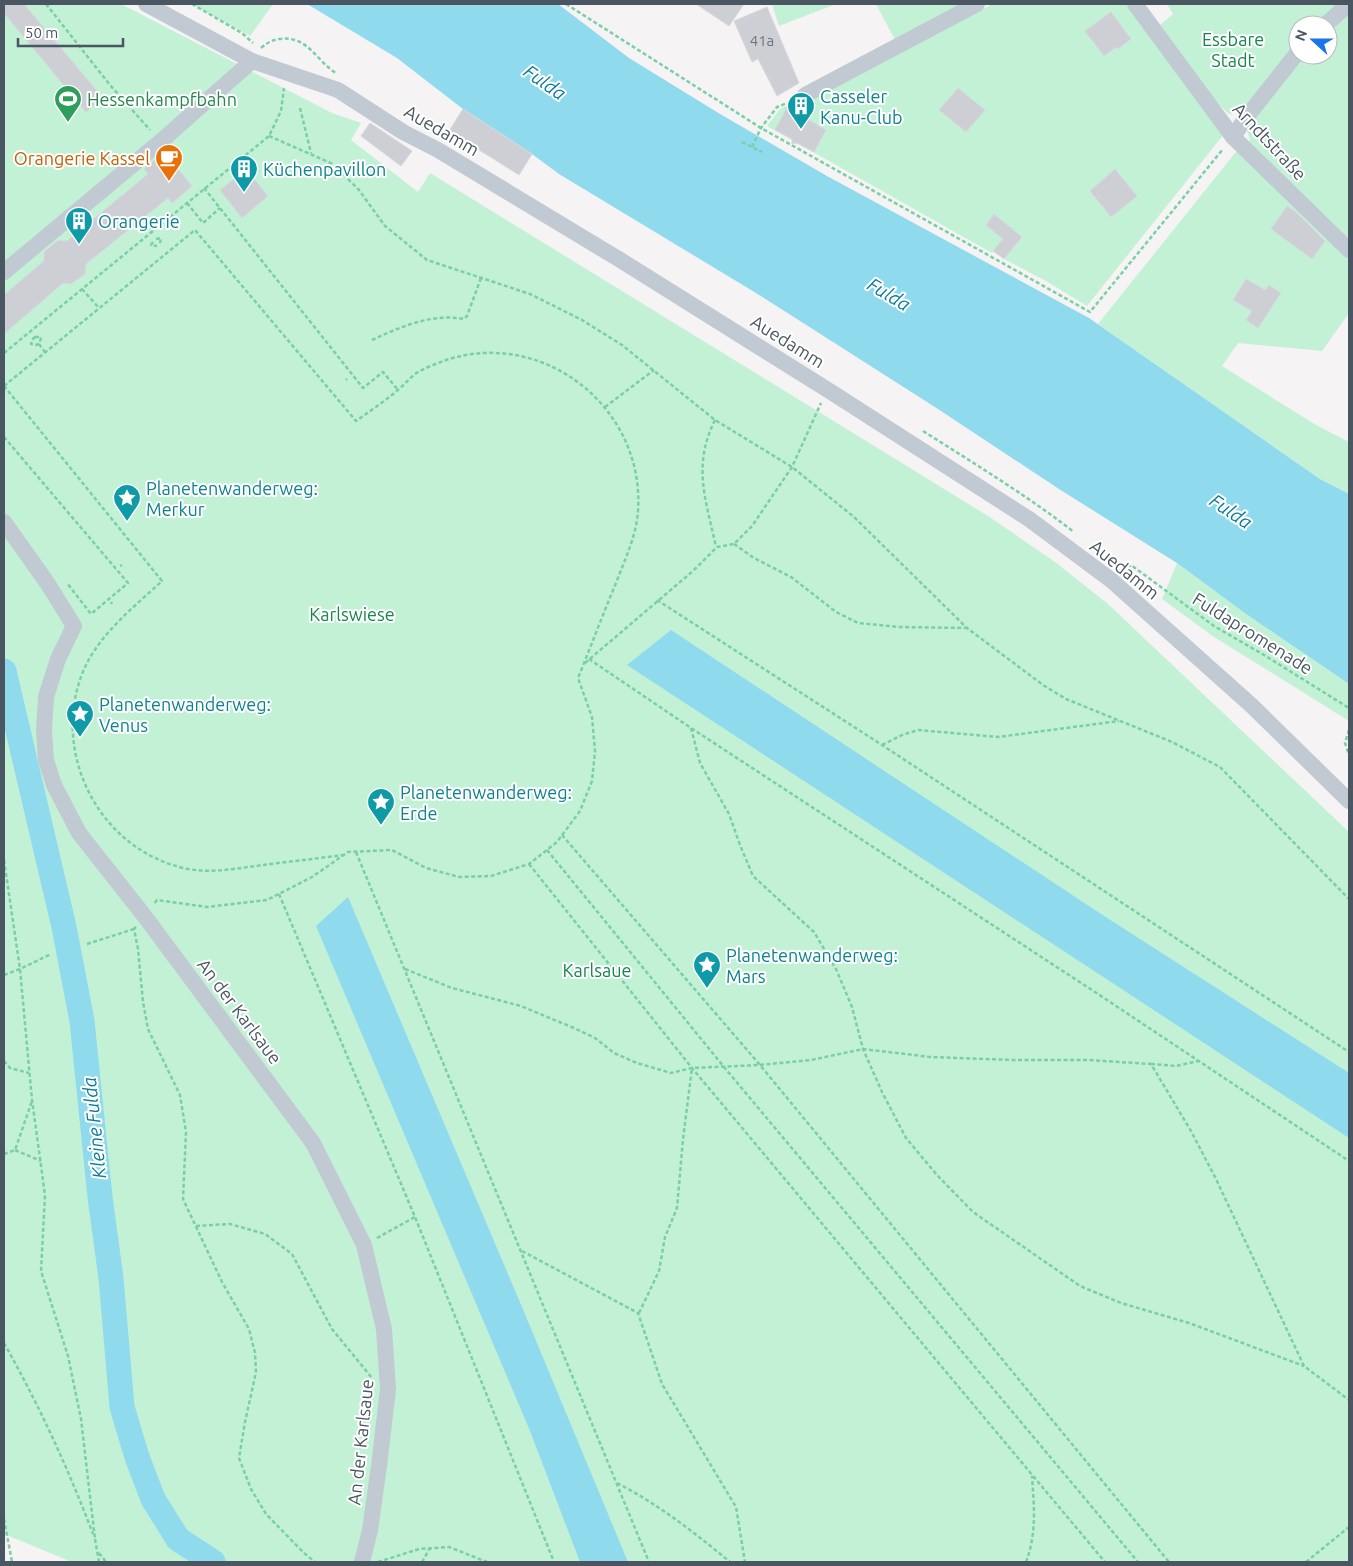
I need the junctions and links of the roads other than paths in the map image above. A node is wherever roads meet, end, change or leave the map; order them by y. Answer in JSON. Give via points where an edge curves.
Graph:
{"nodes":[{"id":1,"x":146,"y":4,"type":"edge"},
{"id":2,"x":977,"y":4,"type":"edge"},
{"id":3,"x":1135,"y":4,"type":"edge"},
{"id":4,"x":1349,"y":4,"type":"edge"},
{"id":5,"x":1336,"y":15,"type":"edge"},
{"id":6,"x":256,"y":56,"type":"junction"},
{"id":7,"x":1288,"y":65,"type":"edge"},
{"id":8,"x":805,"y":94,"type":"road end"},
{"id":9,"x":1233,"y":137,"type":"junction"},
{"id":10,"x":1349,"y":250,"type":"edge"},
{"id":11,"x":4,"y":272,"type":"edge"},
{"id":12,"x":4,"y":522,"type":"edge"},
{"id":13,"x":1349,"y":801,"type":"edge"},
{"id":14,"x":362,"y":1562,"type":"edge"}],
"edges":[{"from":1,"to":6,"type":"street","name":"Auedamm"},
{"from":2,"to":8,"type":"street"},
{"from":3,"to":9,"type":"street","name":"Arndtstraße"},
{"from":4,"to":5,"type":"street"},
{"from":6,"to":11,"type":"street","via":[[160,142]]},
{"from":6,"to":13,"type":"street","name":"Auedamm","via":[[338,90],[617,258],[1029,519],[1111,580],[1251,705]]},
{"from":7,"to":9,"type":"street"},
{"from":9,"to":10,"type":"street","name":"Arndtstraße"},
{"from":12,"to":14,"type":"street","name":"An der Karlsaue","via":[[74,626],[58,658],[46,697],[46,760],[54,786],[79,833],[313,1142],[364,1245],[384,1329],[388,1389],[370,1530]]}]}
